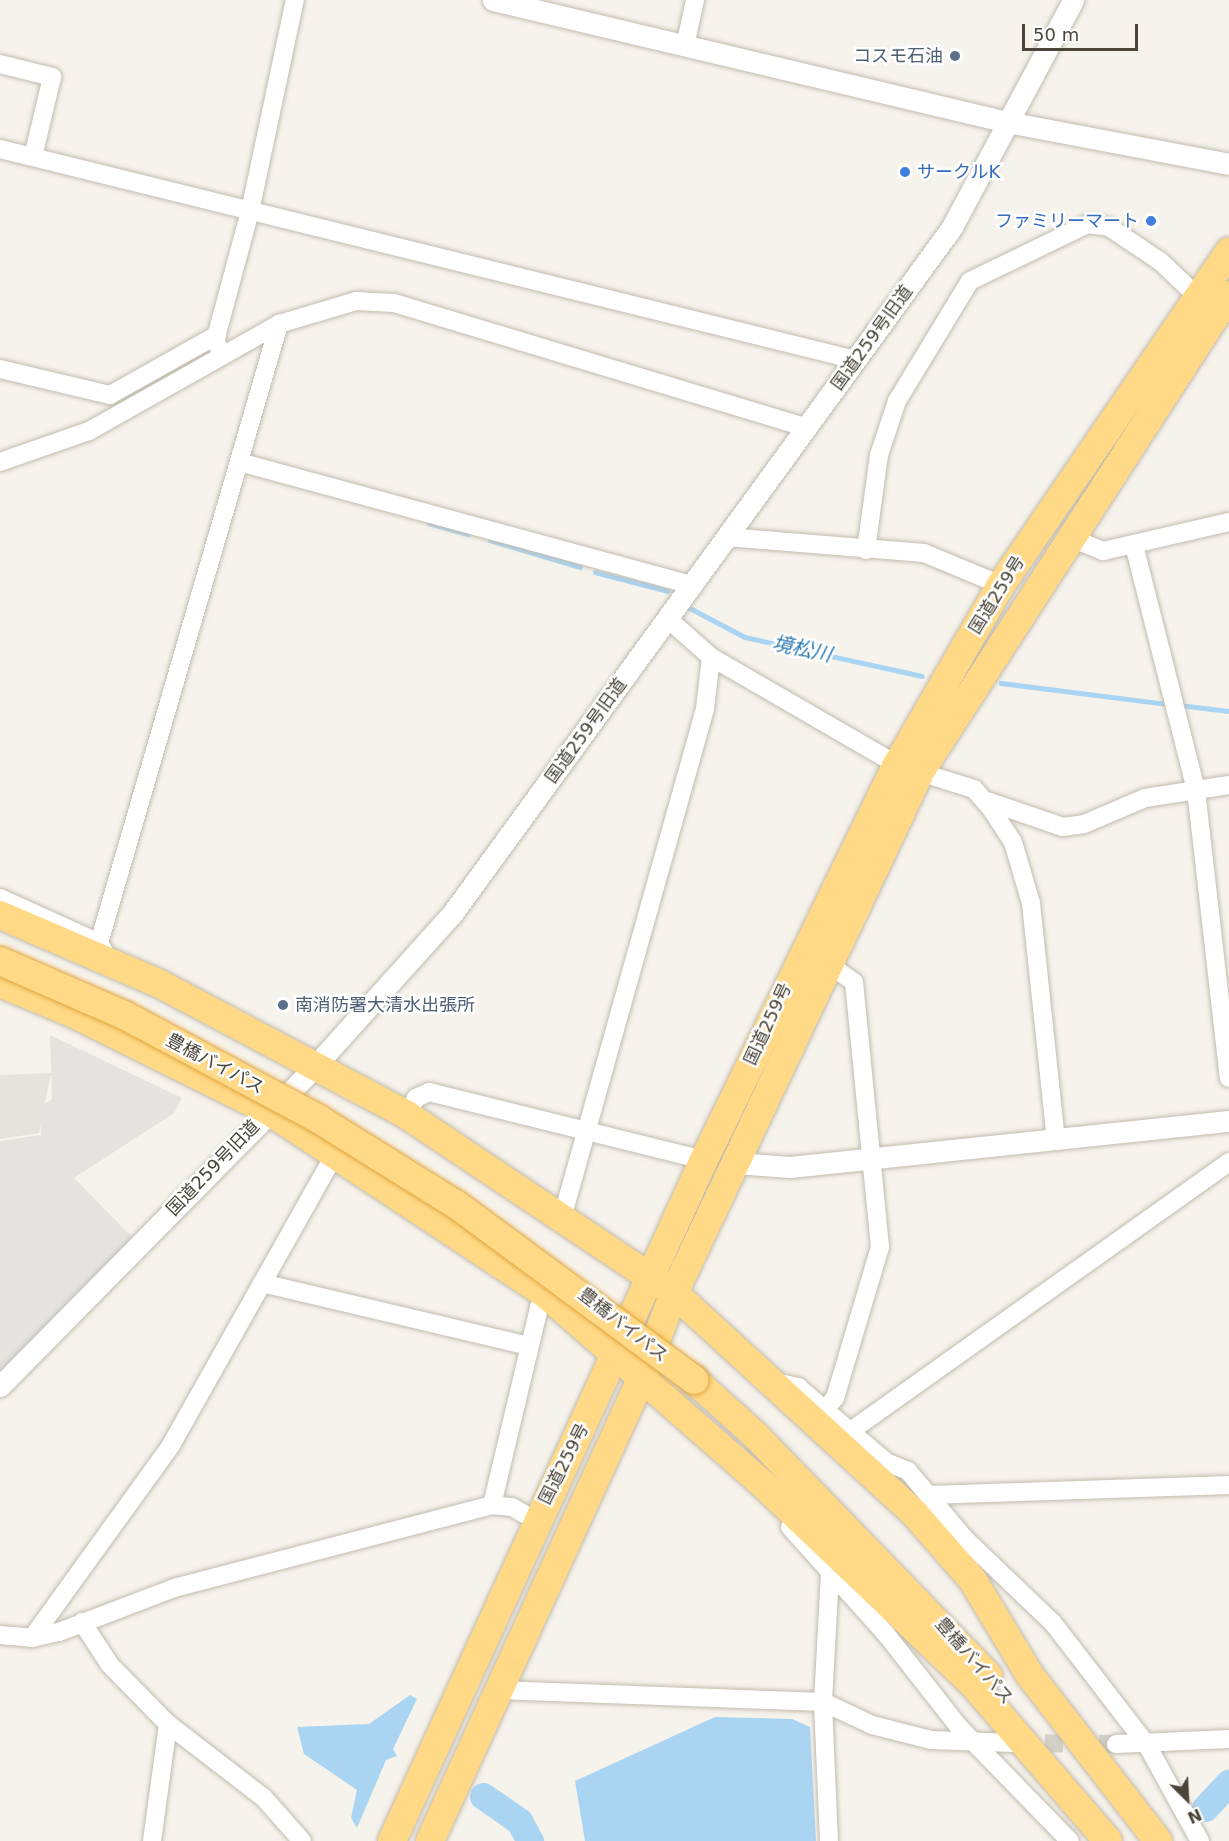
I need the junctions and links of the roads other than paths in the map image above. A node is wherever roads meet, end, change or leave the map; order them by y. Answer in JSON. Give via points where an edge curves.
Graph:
{"nodes":[{"id":1,"x":295,"y":0,"type":"edge"},
{"id":2,"x":493,"y":0,"type":"edge"},
{"id":3,"x":695,"y":0,"type":"edge"},
{"id":4,"x":1073,"y":0,"type":"edge"},
{"id":5,"x":685,"y":46,"type":"junction"},
{"id":6,"x":0,"y":64,"type":"edge"},
{"id":7,"x":1007,"y":122,"type":"junction"},
{"id":8,"x":0,"y":149,"type":"edge"},
{"id":9,"x":33,"y":157,"type":"junction"},
{"id":10,"x":1229,"y":165,"type":"edge"},
{"id":11,"x":250,"y":211,"type":"junction"},
{"id":12,"x":1229,"y":252,"type":"edge"},
{"id":13,"x":1229,"y":295,"type":"edge"},
{"id":14,"x":1199,"y":298,"type":"junction"},
{"id":15,"x":279,"y":324,"type":"junction"},
{"id":16,"x":217,"y":335,"type":"junction"},
{"id":17,"x":222,"y":353,"type":"junction"},
{"id":18,"x":856,"y":360,"type":"junction"},
{"id":19,"x":0,"y":369,"type":"edge"},
{"id":20,"x":806,"y":427,"type":"junction"},
{"id":21,"x":0,"y":462,"type":"edge"},
{"id":22,"x":239,"y":462,"type":"junction"},
{"id":23,"x":1229,"y":522,"type":"edge"},
{"id":24,"x":726,"y":537,"type":"junction"},
{"id":25,"x":1071,"y":538,"type":"junction"},
{"id":26,"x":1134,"y":545,"type":"junction"},
{"id":27,"x":866,"y":550,"type":"junction"},
{"id":28,"x":693,"y":585,"type":"junction"},
{"id":29,"x":1001,"y":585,"type":"junction"},
{"id":30,"x":668,"y":619,"type":"junction"},
{"id":31,"x":711,"y":657,"type":"junction"},
{"id":32,"x":908,"y":769,"type":"junction"},
{"id":33,"x":1229,"y":785,"type":"edge"},
{"id":34,"x":1196,"y":790,"type":"junction"},
{"id":35,"x":984,"y":800,"type":"junction"},
{"id":36,"x":0,"y":898,"type":"edge"},
{"id":37,"x":0,"y":915,"type":"edge"},
{"id":38,"x":104,"y":952,"type":"junction"},
{"id":39,"x":0,"y":961,"type":"edge"},
{"id":40,"x":827,"y":963,"type":"junction"},
{"id":41,"x":0,"y":983,"type":"edge"},
{"id":42,"x":0,"y":997,"type":"edge"},
{"id":43,"x":74,"y":1014,"type":"junction"},
{"id":44,"x":316,"y":1065,"type":"junction"},
{"id":45,"x":1229,"y":1078,"type":"edge"},
{"id":46,"x":269,"y":1111,"type":"junction"},
{"id":47,"x":407,"y":1115,"type":"junction"},
{"id":48,"x":1229,"y":1121,"type":"edge"},
{"id":49,"x":584,"y":1132,"type":"junction"},
{"id":50,"x":1056,"y":1139,"type":"junction"},
{"id":51,"x":336,"y":1152,"type":"junction"},
{"id":52,"x":871,"y":1158,"type":"junction"},
{"id":53,"x":704,"y":1160,"type":"junction"},
{"id":54,"x":1229,"y":1162,"type":"edge"},
{"id":55,"x":735,"y":1163,"type":"junction"},
{"id":56,"x":562,"y":1218,"type":"junction"},
{"id":57,"x":262,"y":1283,"type":"junction"},
{"id":58,"x":664,"y":1286,"type":"junction"},
{"id":59,"x":548,"y":1296,"type":"junction"},
{"id":60,"x":529,"y":1346,"type":"junction"},
{"id":61,"x":617,"y":1357,"type":"junction"},
{"id":62,"x":643,"y":1375,"type":"junction"},
{"id":63,"x":775,"y":1382,"type":"junction"},
{"id":64,"x":0,"y":1386,"type":"edge"},
{"id":65,"x":826,"y":1408,"type":"junction"},
{"id":66,"x":852,"y":1430,"type":"junction"},
{"id":67,"x":764,"y":1485,"type":"junction"},
{"id":68,"x":1229,"y":1485,"type":"edge"},
{"id":69,"x":930,"y":1496,"type":"junction"},
{"id":70,"x":492,"y":1505,"type":"junction"},
{"id":71,"x":536,"y":1521,"type":"junction"},
{"id":72,"x":830,"y":1572,"type":"junction"},
{"id":73,"x":82,"y":1622,"type":"junction"},
{"id":74,"x":0,"y":1635,"type":"edge"},
{"id":75,"x":32,"y":1638,"type":"junction"},
{"id":76,"x":498,"y":1690,"type":"junction"},
{"id":77,"x":823,"y":1702,"type":"junction"},
{"id":78,"x":168,"y":1724,"type":"junction"},
{"id":79,"x":1229,"y":1739,"type":"edge"},
{"id":80,"x":978,"y":1743,"type":"junction"},
{"id":81,"x":1013,"y":1743,"type":"tunnel mouth"},
{"id":82,"x":1116,"y":1744,"type":"tunnel mouth"},
{"id":83,"x":1147,"y":1745,"type":"junction"},
{"id":84,"x":152,"y":1841,"type":"edge"},
{"id":85,"x":302,"y":1841,"type":"edge"},
{"id":86,"x":392,"y":1841,"type":"edge"},
{"id":87,"x":430,"y":1841,"type":"edge"},
{"id":88,"x":828,"y":1841,"type":"edge"},
{"id":89,"x":1070,"y":1841,"type":"edge"},
{"id":90,"x":1108,"y":1841,"type":"edge"},
{"id":91,"x":1129,"y":1841,"type":"edge"},
{"id":92,"x":1158,"y":1841,"type":"edge"},
{"id":93,"x":1200,"y":1841,"type":"edge"}],
"edges":[{"from":1,"to":11,"type":"street"},
{"from":2,"to":5,"type":"street"},
{"from":3,"to":5,"type":"street"},
{"from":4,"to":7,"type":"street","name":"国道259号旧道"},
{"from":5,"to":7,"type":"street"},
{"from":6,"to":9,"type":"street","via":[[52,77]]},
{"from":7,"to":10,"type":"street"},
{"from":7,"to":18,"type":"street","name":"国道259号旧道","via":[[952,227]]},
{"from":8,"to":9,"type":"street"},
{"from":9,"to":11,"type":"street"},
{"from":11,"to":16,"type":"street"},
{"from":11,"to":18,"type":"street"},
{"from":12,"to":14,"type":"highway","name":"国道259号"},
{"from":13,"to":25,"type":"highway","name":"国道259号"},
{"from":14,"to":27,"type":"street","via":[[1161,262],[1109,227],[1088,224],[970,281],[897,401],[879,455]]},
{"from":14,"to":29,"type":"highway","name":"国道259号"},
{"from":15,"to":17,"type":"street"},
{"from":15,"to":20,"type":"street","via":[[336,304],[394,303]]},
{"from":15,"to":22,"type":"street"},
{"from":16,"to":17,"type":"street"},
{"from":16,"to":19,"type":"street","via":[[110,394]]},
{"from":17,"to":21,"type":"street","via":[[89,431]]},
{"from":18,"to":20,"type":"street","name":"国道259号旧道"},
{"from":20,"to":24,"type":"street","name":"国道259号旧道"},
{"from":22,"to":28,"type":"street"},
{"from":22,"to":38,"type":"street"},
{"from":23,"to":26,"type":"street"},
{"from":24,"to":27,"type":"street"},
{"from":24,"to":28,"type":"street","name":"国道259号旧道"},
{"from":25,"to":26,"type":"street","via":[[1103,551]]},
{"from":25,"to":32,"type":"highway","name":"国道259号"},
{"from":26,"to":34,"type":"street"},
{"from":27,"to":29,"type":"street","via":[[924,554]]},
{"from":28,"to":30,"type":"street","name":"国道259号旧道"},
{"from":29,"to":32,"type":"highway","name":"国道259号"},
{"from":30,"to":31,"type":"street"},
{"from":30,"to":44,"type":"street","name":"国道259号旧道","via":[[452,914]]},
{"from":31,"to":32,"type":"street"},
{"from":31,"to":49,"type":"street","via":[[705,709]]},
{"from":32,"to":35,"type":"street","via":[[974,789]]},
{"from":32,"to":40,"type":"highway","name":"国道259号"},
{"from":32,"to":53,"type":"highway","name":"国道259号"},
{"from":33,"to":34,"type":"street"},
{"from":34,"to":35,"type":"street","via":[[1145,798],[1084,825],[1063,827]]},
{"from":34,"to":45,"type":"street"},
{"from":35,"to":50,"type":"street","via":[[1012,842],[1031,903]]},
{"from":36,"to":38,"type":"street"},
{"from":37,"to":38,"type":"highway"},
{"from":38,"to":44,"type":"highway"},
{"from":39,"to":91,"type":"highway","name":"豊橋バイパス","bridge":true,"via":[[126,1016],[317,1118],[458,1205],[694,1380],[952,1633]]},
{"from":40,"to":52,"type":"street","via":[[854,982]]},
{"from":40,"to":55,"type":"highway","name":"国道259号"},
{"from":41,"to":43,"type":"highway"},
{"from":42,"to":43,"type":"street"},
{"from":43,"to":46,"type":"highway"},
{"from":44,"to":46,"type":"street","name":"国道259号旧道"},
{"from":44,"to":47,"type":"highway"},
{"from":46,"to":51,"type":"highway"},
{"from":46,"to":64,"type":"street","name":"国道259号旧道"},
{"from":47,"to":49,"type":"street","via":[[416,1098],[429,1092]]},
{"from":47,"to":56,"type":"highway"},
{"from":48,"to":50,"type":"street"},
{"from":49,"to":53,"type":"street"},
{"from":49,"to":56,"type":"street"},
{"from":50,"to":52,"type":"street"},
{"from":51,"to":57,"type":"street"},
{"from":51,"to":59,"type":"highway"},
{"from":52,"to":55,"type":"street","via":[[766,1168]]},
{"from":52,"to":65,"type":"street","via":[[880,1247],[835,1398]]},
{"from":53,"to":58,"type":"highway","name":"国道259号"},
{"from":54,"to":66,"type":"street"},
{"from":55,"to":58,"type":"highway","name":"国道259号"},
{"from":56,"to":58,"type":"highway"},
{"from":57,"to":60,"type":"street"},
{"from":57,"to":75,"type":"street","via":[[171,1445]]},
{"from":58,"to":61,"type":"highway","name":"国道259号"},
{"from":58,"to":62,"type":"highway","name":"国道259号"},
{"from":58,"to":63,"type":"highway"},
{"from":59,"to":60,"type":"street","via":[[539,1307]]},
{"from":59,"to":61,"type":"highway"},
{"from":60,"to":70,"type":"street"},
{"from":61,"to":62,"type":"highway"},
{"from":61,"to":71,"type":"highway","name":"国道259号"},
{"from":62,"to":67,"type":"highway"},
{"from":62,"to":76,"type":"highway","name":"国道259号"},
{"from":63,"to":65,"type":"street","via":[[798,1387]]},
{"from":63,"to":92,"type":"highway","via":[[915,1514],[972,1579],[1029,1674]]},
{"from":65,"to":66,"type":"street"},
{"from":66,"to":69,"type":"street","via":[[886,1462],[908,1471]]},
{"from":67,"to":72,"type":"street","via":[[788,1525]]},
{"from":67,"to":90,"type":"highway","via":[[973,1683]]},
{"from":68,"to":69,"type":"street"},
{"from":69,"to":83,"type":"street","via":[[964,1538],[1081,1653]]},
{"from":70,"to":71,"type":"street","via":[[512,1507]]},
{"from":70,"to":73,"type":"street","via":[[174,1588]]},
{"from":71,"to":86,"type":"highway","name":"国道259号"},
{"from":72,"to":77,"type":"street"},
{"from":72,"to":80,"type":"street"},
{"from":73,"to":75,"type":"street"},
{"from":73,"to":78,"type":"street","via":[[110,1665]]},
{"from":74,"to":75,"type":"street"},
{"from":76,"to":77,"type":"street"},
{"from":76,"to":87,"type":"highway","name":"国道259号"},
{"from":77,"to":80,"type":"street","via":[[894,1731]]},
{"from":77,"to":88,"type":"street"},
{"from":78,"to":84,"type":"street"},
{"from":78,"to":85,"type":"street","via":[[264,1798]]},
{"from":79,"to":83,"type":"street"},
{"from":80,"to":81,"type":"street"},
{"from":80,"to":89,"type":"street"},
{"from":82,"to":83,"type":"street"},
{"from":83,"to":93,"type":"street"}]}
